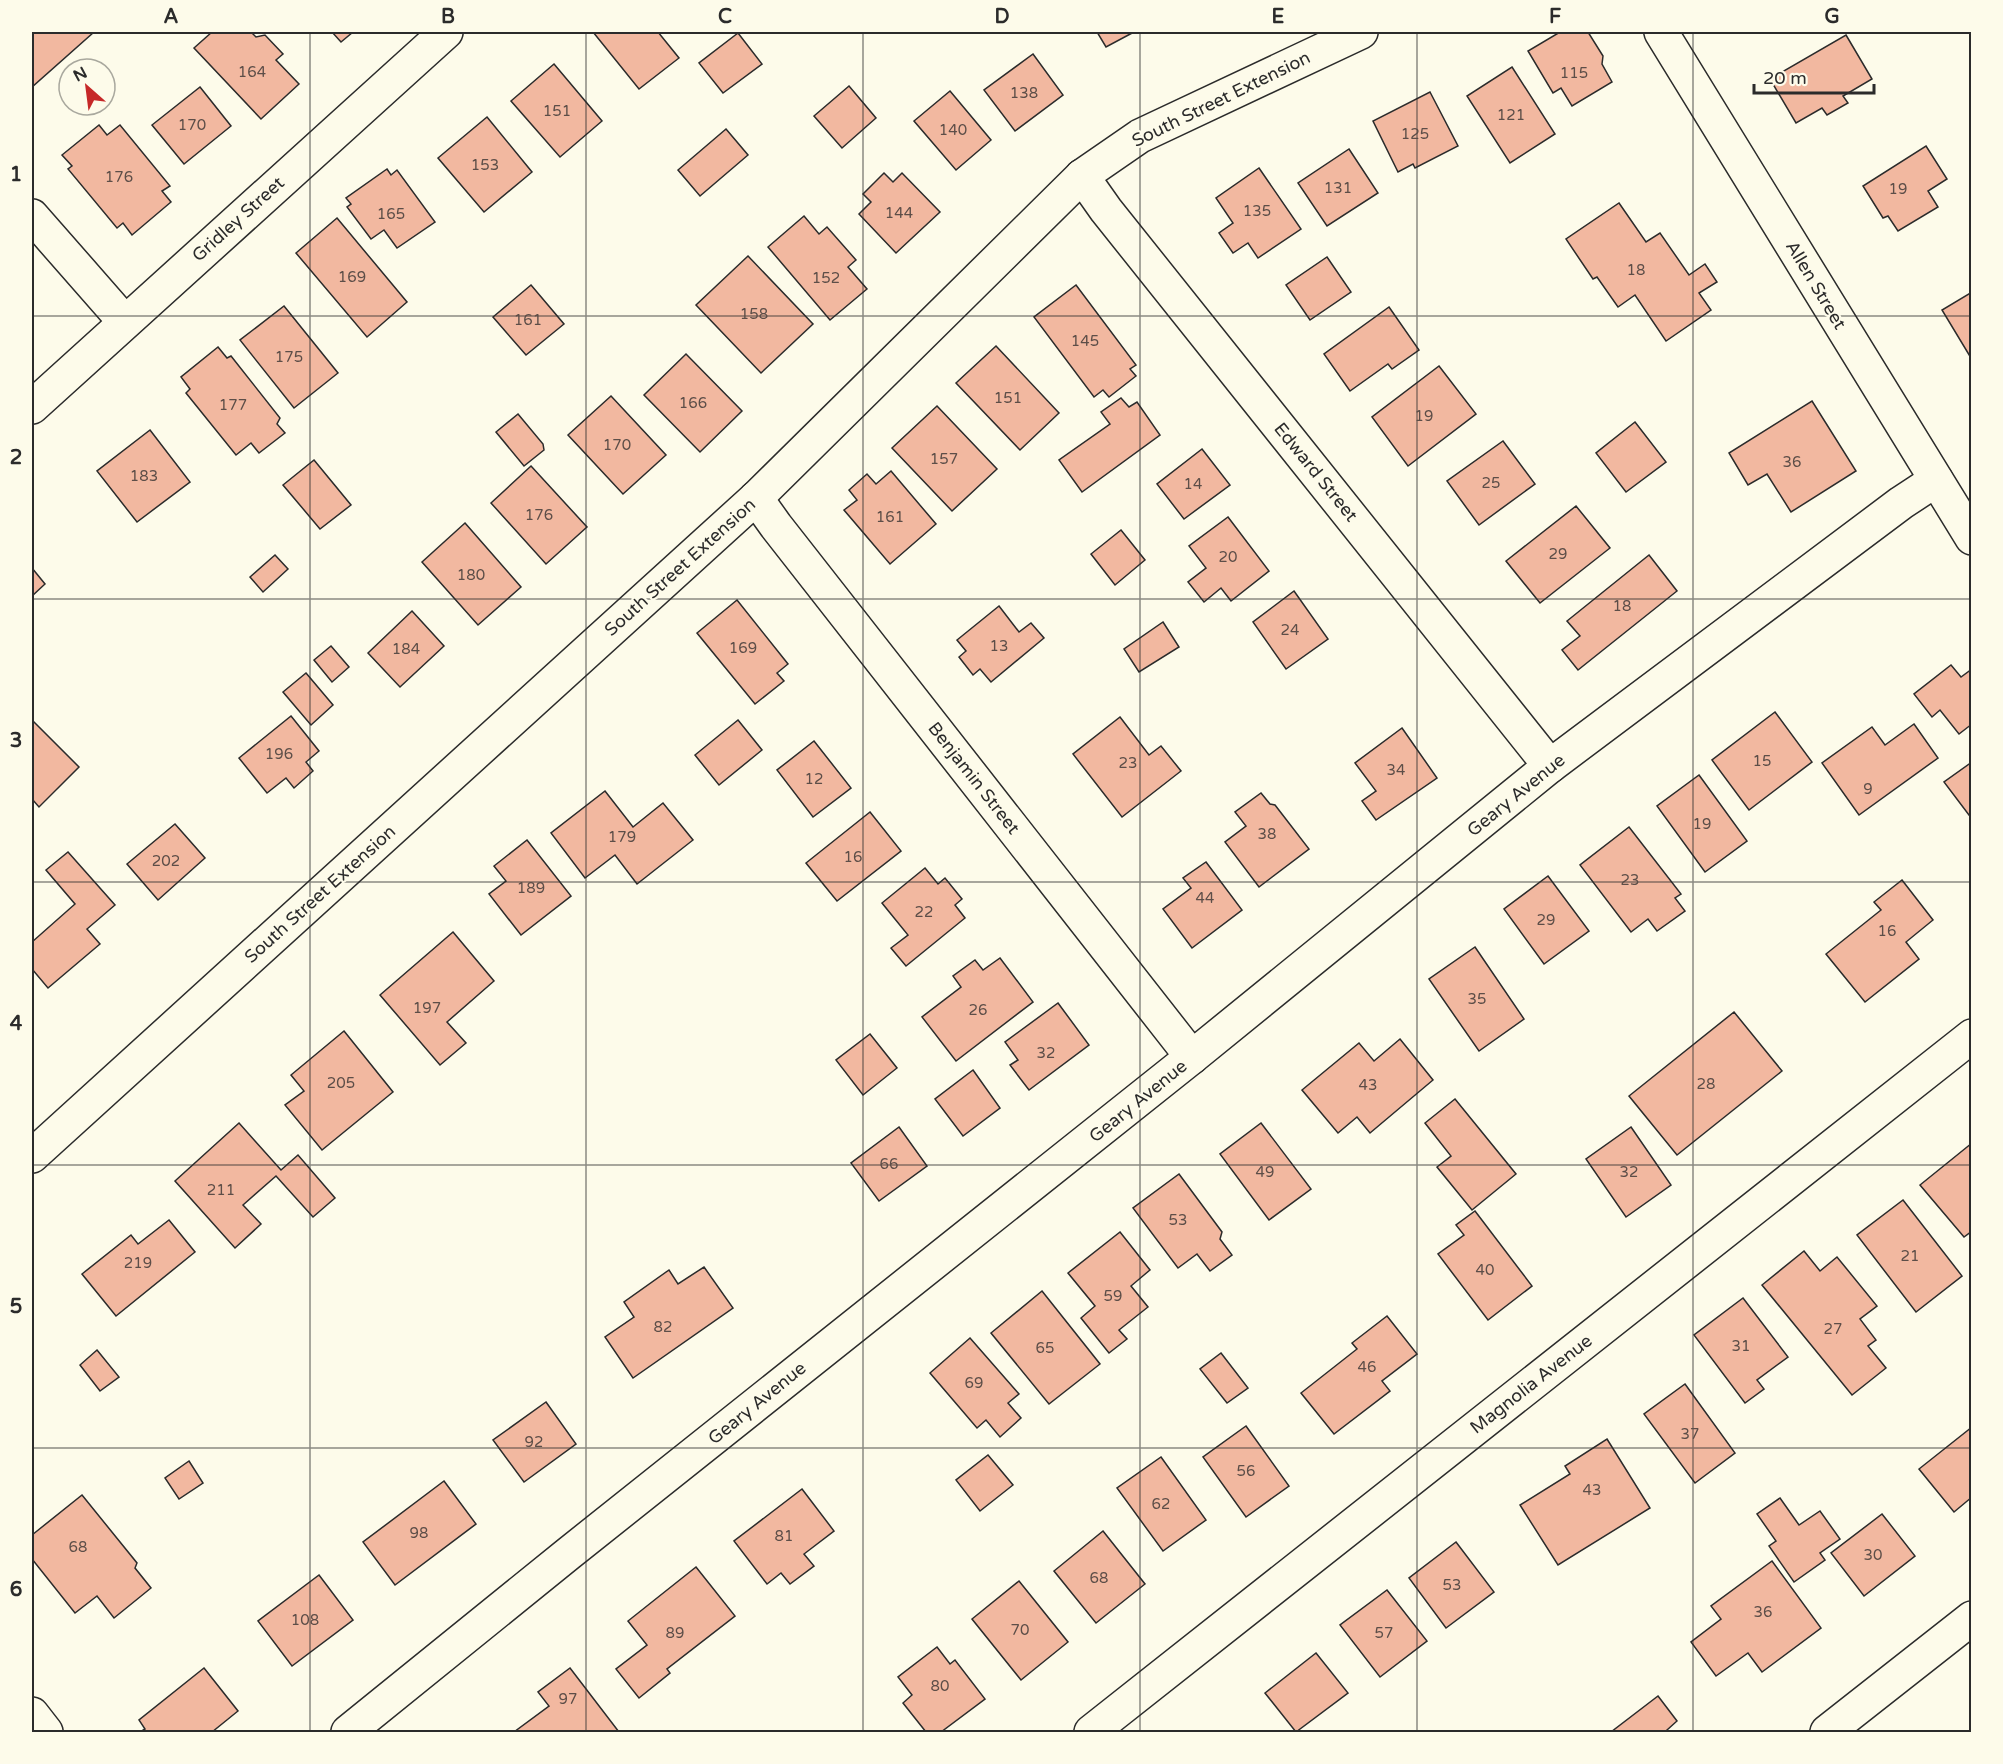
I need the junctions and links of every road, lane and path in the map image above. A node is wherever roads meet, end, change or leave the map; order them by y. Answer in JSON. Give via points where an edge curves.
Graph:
{"nodes":[{"id":1,"x":446,"y":32,"type":"edge"},
{"id":2,"x":1361,"y":32,"type":"edge"},
{"id":3,"x":1661,"y":32,"type":"edge"},
{"id":4,"x":1082,"y":176,"type":"junction"},
{"id":5,"x":32,"y":216,"type":"edge"},
{"id":6,"x":124,"y":321,"type":"junction"},
{"id":7,"x":32,"y":407,"type":"edge"},
{"id":8,"x":1936,"y":480,"type":"junction"},
{"id":9,"x":756,"y":498,"type":"junction"},
{"id":10,"x":1971,"y":538,"type":"edge"},
{"id":11,"x":1550,"y":766,"type":"junction"},
{"id":12,"x":1971,"y":1036,"type":"edge"},
{"id":13,"x":1192,"y":1057,"type":"junction"},
{"id":14,"x":32,"y":1156,"type":"edge"},
{"id":15,"x":1971,"y":1618,"type":"edge"},
{"id":16,"x":32,"y":1714,"type":"edge"},
{"id":17,"x":45,"y":1732,"type":"edge"},
{"id":18,"x":348,"y":1732,"type":"edge"},
{"id":19,"x":1091,"y":1732,"type":"edge"},
{"id":20,"x":1827,"y":1732,"type":"edge"}],
"edges":[{"from":1,"to":6,"type":"street","name":"Gridley Street"},
{"from":2,"to":4,"type":"street","name":"South Street Extension","via":[[1140,136]]},
{"from":3,"to":8,"type":"street","name":"Allen Street"},
{"from":4,"to":9,"type":"street","name":"South Street Extension"},
{"from":4,"to":11,"type":"street","name":"Edward Street"},
{"from":5,"to":6,"type":"street"},
{"from":6,"to":7,"type":"street","name":"Gridley Street"},
{"from":8,"to":10,"type":"street","name":"Allen Street"},
{"from":8,"to":11,"type":"street","name":"Geary Avenue"},
{"from":9,"to":13,"type":"street","name":"Benjamin Street"},
{"from":9,"to":14,"type":"street","name":"South Street Extension"},
{"from":11,"to":13,"type":"street","name":"Geary Avenue"},
{"from":12,"to":19,"type":"street","name":"Magnolia Avenue"},
{"from":13,"to":18,"type":"street","name":"Geary Avenue"},
{"from":15,"to":20,"type":"street"},
{"from":16,"to":17,"type":"street"}]}
